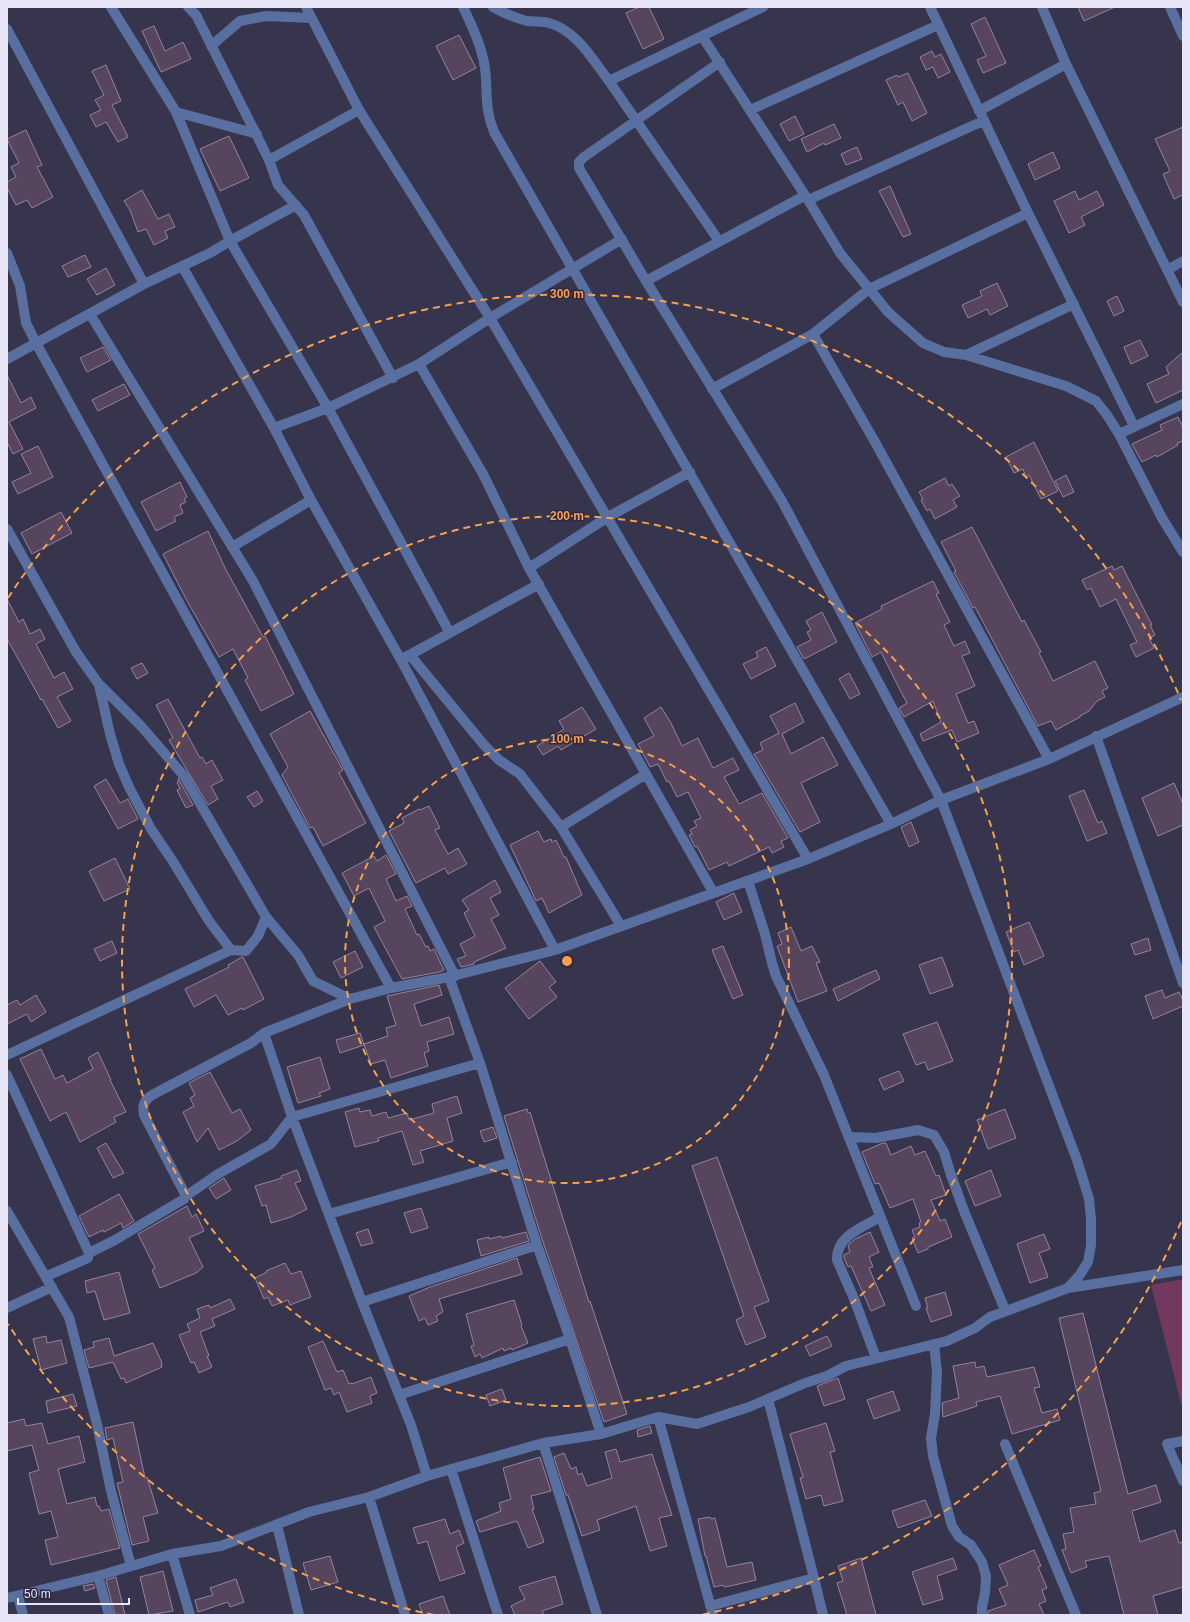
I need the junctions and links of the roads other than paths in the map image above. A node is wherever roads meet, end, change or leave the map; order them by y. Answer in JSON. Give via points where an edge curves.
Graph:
{"nodes":[{"id":1,"x":110,"y":7,"type":"edge"},
{"id":2,"x":188,"y":7,"type":"edge"},
{"id":3,"x":306,"y":7,"type":"edge"},
{"id":4,"x":463,"y":7,"type":"edge"},
{"id":5,"x":493,"y":7,"type":"edge"},
{"id":6,"x":763,"y":7,"type":"edge"},
{"id":7,"x":930,"y":7,"type":"edge"},
{"id":8,"x":1042,"y":7,"type":"edge"},
{"id":9,"x":1170,"y":7,"type":"edge"},
{"id":10,"x":310,"y":18,"type":"junction"},
{"id":11,"x":938,"y":25,"type":"junction"},
{"id":12,"x":7,"y":29,"type":"edge"},
{"id":13,"x":702,"y":36,"type":"junction"},
{"id":14,"x":1183,"y":36,"type":"edge"},
{"id":15,"x":211,"y":46,"type":"junction"},
{"id":16,"x":720,"y":62,"type":"junction"},
{"id":17,"x":1066,"y":64,"type":"junction"},
{"id":18,"x":609,"y":81,"type":"junction"},
{"id":19,"x":359,"y":110,"type":"junction"},
{"id":20,"x":750,"y":110,"type":"junction"},
{"id":21,"x":979,"y":111,"type":"junction"},
{"id":22,"x":176,"y":112,"type":"junction"},
{"id":23,"x":983,"y":121,"type":"junction"},
{"id":24,"x":636,"y":122,"type":"junction"},
{"id":25,"x":257,"y":134,"type":"junction"},
{"id":26,"x":269,"y":160,"type":"junction"},
{"id":27,"x":806,"y":198,"type":"junction"},
{"id":28,"x":296,"y":205,"type":"junction"},
{"id":29,"x":1028,"y":213,"type":"junction"},
{"id":30,"x":622,"y":239,"type":"junction"},
{"id":31,"x":230,"y":241,"type":"junction"},
{"id":32,"x":719,"y":241,"type":"junction"},
{"id":33,"x":7,"y":253,"type":"edge"},
{"id":34,"x":1183,"y":261,"type":"edge"},
{"id":35,"x":182,"y":266,"type":"junction"},
{"id":36,"x":573,"y":268,"type":"junction"},
{"id":37,"x":1167,"y":270,"type":"junction"},
{"id":38,"x":646,"y":281,"type":"junction"},
{"id":39,"x":144,"y":284,"type":"junction"},
{"id":40,"x":869,"y":289,"type":"junction"},
{"id":41,"x":1183,"y":302,"type":"edge"},
{"id":42,"x":1074,"y":304,"type":"junction"},
{"id":43,"x":90,"y":314,"type":"junction"},
{"id":44,"x":490,"y":318,"type":"junction"},
{"id":45,"x":813,"y":334,"type":"junction"},
{"id":46,"x":36,"y":343,"type":"junction"},
{"id":47,"x":966,"y":355,"type":"junction"},
{"id":48,"x":7,"y":359,"type":"edge"},
{"id":49,"x":419,"y":364,"type":"junction"},
{"id":50,"x":393,"y":378,"type":"junction"},
{"id":51,"x":712,"y":389,"type":"junction"},
{"id":52,"x":1183,"y":404,"type":"edge"},
{"id":53,"x":328,"y":408,"type":"junction"},
{"id":54,"x":1134,"y":426,"type":"junction"},
{"id":55,"x":274,"y":428,"type":"junction"},
{"id":56,"x":1119,"y":434,"type":"junction"},
{"id":57,"x":690,"y":472,"type":"junction"},
{"id":58,"x":311,"y":500,"type":"junction"},
{"id":59,"x":608,"y":517,"type":"junction"},
{"id":60,"x":7,"y":529,"type":"edge"},
{"id":61,"x":232,"y":547,"type":"junction"},
{"id":62,"x":1183,"y":552,"type":"edge"},
{"id":63,"x":529,"y":568,"type":"junction"},
{"id":64,"x":539,"y":584,"type":"junction"},
{"id":65,"x":450,"y":633,"type":"junction"},
{"id":66,"x":405,"y":658,"type":"junction"},
{"id":67,"x":98,"y":683,"type":"junction"},
{"id":68,"x":1183,"y":697,"type":"edge"},
{"id":69,"x":1096,"y":736,"type":"junction"},
{"id":70,"x":1049,"y":759,"type":"junction"},
{"id":71,"x":646,"y":774,"type":"junction"},
{"id":72,"x":941,"y":800,"type":"junction"},
{"id":73,"x":892,"y":824,"type":"junction"},
{"id":74,"x":561,"y":827,"type":"junction"},
{"id":75,"x":808,"y":859,"type":"junction"},
{"id":76,"x":748,"y":881,"type":"junction"},
{"id":77,"x":713,"y":892,"type":"junction"},
{"id":78,"x":266,"y":917,"type":"junction"},
{"id":79,"x":621,"y":926,"type":"junction"},
{"id":80,"x":231,"y":950,"type":"junction"},
{"id":81,"x":555,"y":950,"type":"junction"},
{"id":82,"x":452,"y":977,"type":"junction"},
{"id":83,"x":1183,"y":983,"type":"edge"},
{"id":84,"x":391,"y":988,"type":"junction"},
{"id":85,"x":350,"y":999,"type":"junction"},
{"id":86,"x":264,"y":1033,"type":"junction"},
{"id":87,"x":7,"y":1055,"type":"edge"},
{"id":88,"x":480,"y":1062,"type":"junction"},
{"id":89,"x":7,"y":1074,"type":"edge"},
{"id":90,"x":292,"y":1117,"type":"junction"},
{"id":91,"x":849,"y":1137,"type":"junction"},
{"id":92,"x":512,"y":1162,"type":"junction"},
{"id":93,"x":186,"y":1196,"type":"junction"},
{"id":94,"x":7,"y":1211,"type":"edge"},
{"id":95,"x":329,"y":1214,"type":"junction"},
{"id":96,"x":880,"y":1217,"type":"junction"},
{"id":97,"x":537,"y":1245,"type":"junction"},
{"id":98,"x":89,"y":1253,"type":"junction"},
{"id":99,"x":1183,"y":1270,"type":"edge"},
{"id":100,"x":47,"y":1276,"type":"junction"},
{"id":101,"x":52,"y":1287,"type":"junction"},
{"id":102,"x":1068,"y":1288,"type":"junction"},
{"id":103,"x":362,"y":1302,"type":"junction"},
{"id":104,"x":916,"y":1306,"type":"dead end"},
{"id":105,"x":7,"y":1308,"type":"edge"},
{"id":106,"x":1005,"y":1310,"type":"junction"},
{"id":107,"x":570,"y":1339,"type":"junction"},
{"id":108,"x":934,"y":1344,"type":"junction"},
{"id":109,"x":876,"y":1358,"type":"junction"},
{"id":110,"x":399,"y":1395,"type":"junction"},
{"id":111,"x":768,"y":1399,"type":"junction"},
{"id":112,"x":658,"y":1417,"type":"junction"},
{"id":113,"x":601,"y":1434,"type":"junction"},
{"id":114,"x":1183,"y":1441,"type":"edge"},
{"id":115,"x":543,"y":1443,"type":"junction"},
{"id":116,"x":1005,"y":1444,"type":"dead end"},
{"id":117,"x":450,"y":1469,"type":"junction"},
{"id":118,"x":427,"y":1476,"type":"junction"},
{"id":119,"x":1183,"y":1481,"type":"edge"},
{"id":120,"x":369,"y":1497,"type":"junction"},
{"id":121,"x":277,"y":1525,"type":"junction"},
{"id":122,"x":172,"y":1554,"type":"junction"},
{"id":123,"x":131,"y":1566,"type":"junction"},
{"id":124,"x":98,"y":1576,"type":"junction"},
{"id":125,"x":814,"y":1578,"type":"junction"},
{"id":126,"x":18,"y":1596,"type":"junction"},
{"id":127,"x":7,"y":1598,"type":"edge"},
{"id":128,"x":712,"y":1611,"type":"edge"},
{"id":129,"x":23,"y":1615,"type":"edge"},
{"id":130,"x":109,"y":1615,"type":"edge"},
{"id":131,"x":190,"y":1615,"type":"edge"},
{"id":132,"x":299,"y":1615,"type":"edge"},
{"id":133,"x":405,"y":1615,"type":"edge"},
{"id":134,"x":498,"y":1615,"type":"edge"},
{"id":135,"x":597,"y":1615,"type":"edge"},
{"id":136,"x":823,"y":1615,"type":"edge"},
{"id":137,"x":982,"y":1615,"type":"edge"},
{"id":138,"x":1076,"y":1615,"type":"edge"}],
"edges":[{"from":1,"to":22,"type":"street"},
{"from":2,"to":15,"type":"street","via":[[196,15]]},
{"from":3,"to":10,"type":"street"},
{"from":4,"to":36,"type":"street","via":[[474,30],[483,61],[486,103],[494,132]]},
{"from":5,"to":18,"type":"street","via":[[528,21],[550,23],[569,33]]},
{"from":6,"to":13,"type":"street"},
{"from":7,"to":11,"type":"street"},
{"from":8,"to":17,"type":"street"},
{"from":9,"to":14,"type":"street"},
{"from":10,"to":15,"type":"street","via":[[266,16],[240,21]]},
{"from":10,"to":19,"type":"street"},
{"from":11,"to":20,"type":"street"},
{"from":11,"to":21,"type":"street"},
{"from":12,"to":39,"type":"street"},
{"from":13,"to":16,"type":"street"},
{"from":13,"to":18,"type":"street"},
{"from":15,"to":25,"type":"street"},
{"from":16,"to":20,"type":"street"},
{"from":16,"to":24,"type":"street"},
{"from":17,"to":21,"type":"street"},
{"from":17,"to":37,"type":"street"},
{"from":18,"to":24,"type":"street"},
{"from":19,"to":26,"type":"street"},
{"from":19,"to":44,"type":"street"},
{"from":20,"to":27,"type":"street"},
{"from":21,"to":23,"type":"street"},
{"from":22,"to":25,"type":"street"},
{"from":22,"to":31,"type":"street"},
{"from":23,"to":27,"type":"street"},
{"from":23,"to":29,"type":"street"},
{"from":24,"to":30,"type":"street","via":[[579,162],[579,168]]},
{"from":24,"to":32,"type":"street"},
{"from":25,"to":26,"type":"street"},
{"from":26,"to":28,"type":"street","via":[[278,185]]},
{"from":27,"to":32,"type":"street"},
{"from":27,"to":40,"type":"street","via":[[840,253]]},
{"from":28,"to":31,"type":"street"},
{"from":28,"to":50,"type":"street","via":[[304,215]]},
{"from":29,"to":40,"type":"street"},
{"from":29,"to":42,"type":"street"},
{"from":30,"to":36,"type":"street"},
{"from":30,"to":38,"type":"street"},
{"from":31,"to":35,"type":"street"},
{"from":31,"to":53,"type":"street"},
{"from":32,"to":38,"type":"street"},
{"from":33,"to":46,"type":"street","via":[[20,286],[26,323]]},
{"from":34,"to":37,"type":"street"},
{"from":35,"to":39,"type":"street"},
{"from":35,"to":55,"type":"street"},
{"from":36,"to":44,"type":"street"},
{"from":36,"to":57,"type":"street"},
{"from":37,"to":41,"type":"street"},
{"from":38,"to":51,"type":"street"},
{"from":39,"to":43,"type":"street"},
{"from":40,"to":45,"type":"street"},
{"from":40,"to":47,"type":"street","via":[[888,312],[923,344],[944,352]]},
{"from":42,"to":47,"type":"street"},
{"from":42,"to":54,"type":"street"},
{"from":43,"to":46,"type":"street"},
{"from":43,"to":61,"type":"street"},
{"from":44,"to":49,"type":"street"},
{"from":44,"to":59,"type":"street"},
{"from":45,"to":51,"type":"street"},
{"from":45,"to":70,"type":"street"},
{"from":46,"to":48,"type":"street"},
{"from":46,"to":84,"type":"street"},
{"from":47,"to":56,"type":"street","via":[[1066,386],[1096,401]]},
{"from":49,"to":50,"type":"street"},
{"from":49,"to":63,"type":"street","via":[[483,474]]},
{"from":50,"to":53,"type":"street"},
{"from":51,"to":72,"type":"street","via":[[782,501]]},
{"from":52,"to":54,"type":"street"},
{"from":53,"to":55,"type":"street"},
{"from":53,"to":65,"type":"street"},
{"from":54,"to":56,"type":"street"},
{"from":55,"to":58,"type":"street"},
{"from":56,"to":62,"type":"street","via":[[1162,518]]},
{"from":57,"to":59,"type":"street"},
{"from":57,"to":73,"type":"street"},
{"from":58,"to":61,"type":"street"},
{"from":58,"to":66,"type":"street"},
{"from":59,"to":63,"type":"street"},
{"from":59,"to":75,"type":"street"},
{"from":60,"to":67,"type":"street","via":[[76,652]]},
{"from":61,"to":82,"type":"street","via":[[253,581]]},
{"from":63,"to":64,"type":"street"},
{"from":64,"to":65,"type":"street"},
{"from":64,"to":71,"type":"street"},
{"from":65,"to":66,"type":"street"},
{"from":66,"to":74,"type":"street","via":[[484,745],[499,760],[520,774]]},
{"from":66,"to":81,"type":"street"},
{"from":67,"to":78,"type":"street","via":[[146,731],[184,776]]},
{"from":67,"to":80,"type":"street","via":[[110,734],[129,787],[151,829],[209,921]]},
{"from":68,"to":69,"type":"street"},
{"from":69,"to":70,"type":"street"},
{"from":69,"to":83,"type":"street"},
{"from":70,"to":72,"type":"street"},
{"from":71,"to":74,"type":"street"},
{"from":71,"to":77,"type":"street"},
{"from":72,"to":73,"type":"street"},
{"from":72,"to":102,"type":"street","via":[[1077,1160],[1089,1199],[1091,1245],[1088,1262]]},
{"from":73,"to":75,"type":"street"},
{"from":74,"to":79,"type":"street"},
{"from":75,"to":76,"type":"street"},
{"from":76,"to":77,"type":"street"},
{"from":76,"to":91,"type":"street","via":[[776,976],[824,1075]]},
{"from":77,"to":79,"type":"street"},
{"from":78,"to":80,"type":"street","via":[[258,936],[246,951]]},
{"from":78,"to":85,"type":"street","via":[[298,955],[312,981]]},
{"from":79,"to":81,"type":"street"},
{"from":80,"to":87,"type":"street"},
{"from":81,"to":82,"type":"street"},
{"from":82,"to":84,"type":"street"},
{"from":82,"to":88,"type":"street"},
{"from":84,"to":85,"type":"street"},
{"from":85,"to":86,"type":"street"},
{"from":86,"to":90,"type":"street"},
{"from":86,"to":93,"type":"street","via":[[251,1043],[144,1100],[144,1115]]},
{"from":88,"to":90,"type":"street"},
{"from":88,"to":92,"type":"street"},
{"from":89,"to":98,"type":"street"},
{"from":90,"to":93,"type":"street","via":[[271,1144],[218,1174]]},
{"from":90,"to":95,"type":"street"},
{"from":91,"to":96,"type":"street"},
{"from":91,"to":106,"type":"street","via":[[876,1138],[918,1130],[934,1135],[944,1152],[964,1211]]},
{"from":92,"to":95,"type":"street"},
{"from":92,"to":97,"type":"street"},
{"from":93,"to":98,"type":"street"},
{"from":94,"to":100,"type":"street"},
{"from":95,"to":103,"type":"street"},
{"from":96,"to":104,"type":"street"},
{"from":96,"to":109,"type":"street","via":[[848,1236],[836,1252]]},
{"from":97,"to":103,"type":"street"},
{"from":97,"to":107,"type":"street"},
{"from":98,"to":100,"type":"street","via":[[88,1258]]},
{"from":99,"to":102,"type":"street"},
{"from":100,"to":101,"type":"street"},
{"from":101,"to":105,"type":"street"},
{"from":101,"to":123,"type":"street","via":[[69,1316]]},
{"from":102,"to":106,"type":"street"},
{"from":103,"to":110,"type":"street"},
{"from":106,"to":108,"type":"street","via":[[962,1335]]},
{"from":107,"to":110,"type":"street"},
{"from":107,"to":113,"type":"street"},
{"from":108,"to":109,"type":"street"},
{"from":108,"to":137,"type":"street","via":[[937,1372],[931,1438],[933,1456],[952,1526],[959,1537],[971,1545],[982,1562],[986,1576]]},
{"from":109,"to":111,"type":"street","via":[[846,1366]]},
{"from":110,"to":118,"type":"street"},
{"from":111,"to":112,"type":"street","via":[[697,1424]]},
{"from":111,"to":125,"type":"street"},
{"from":112,"to":113,"type":"street"},
{"from":112,"to":128,"type":"street"},
{"from":113,"to":115,"type":"street"},
{"from":114,"to":119,"type":"street","via":[[1168,1444]]},
{"from":115,"to":117,"type":"street"},
{"from":115,"to":135,"type":"street"},
{"from":116,"to":138,"type":"street"},
{"from":117,"to":118,"type":"street"},
{"from":117,"to":134,"type":"street"},
{"from":118,"to":120,"type":"street"},
{"from":120,"to":121,"type":"street","via":[[309,1512]]},
{"from":120,"to":133,"type":"street"},
{"from":121,"to":122,"type":"street","via":[[221,1546]]},
{"from":121,"to":132,"type":"street"},
{"from":122,"to":123,"type":"street"},
{"from":122,"to":131,"type":"street"},
{"from":123,"to":124,"type":"street"},
{"from":124,"to":126,"type":"street"},
{"from":124,"to":130,"type":"street"},
{"from":125,"to":128,"type":"street"},
{"from":125,"to":136,"type":"street"},
{"from":126,"to":127,"type":"street"},
{"from":126,"to":129,"type":"street"}]}
